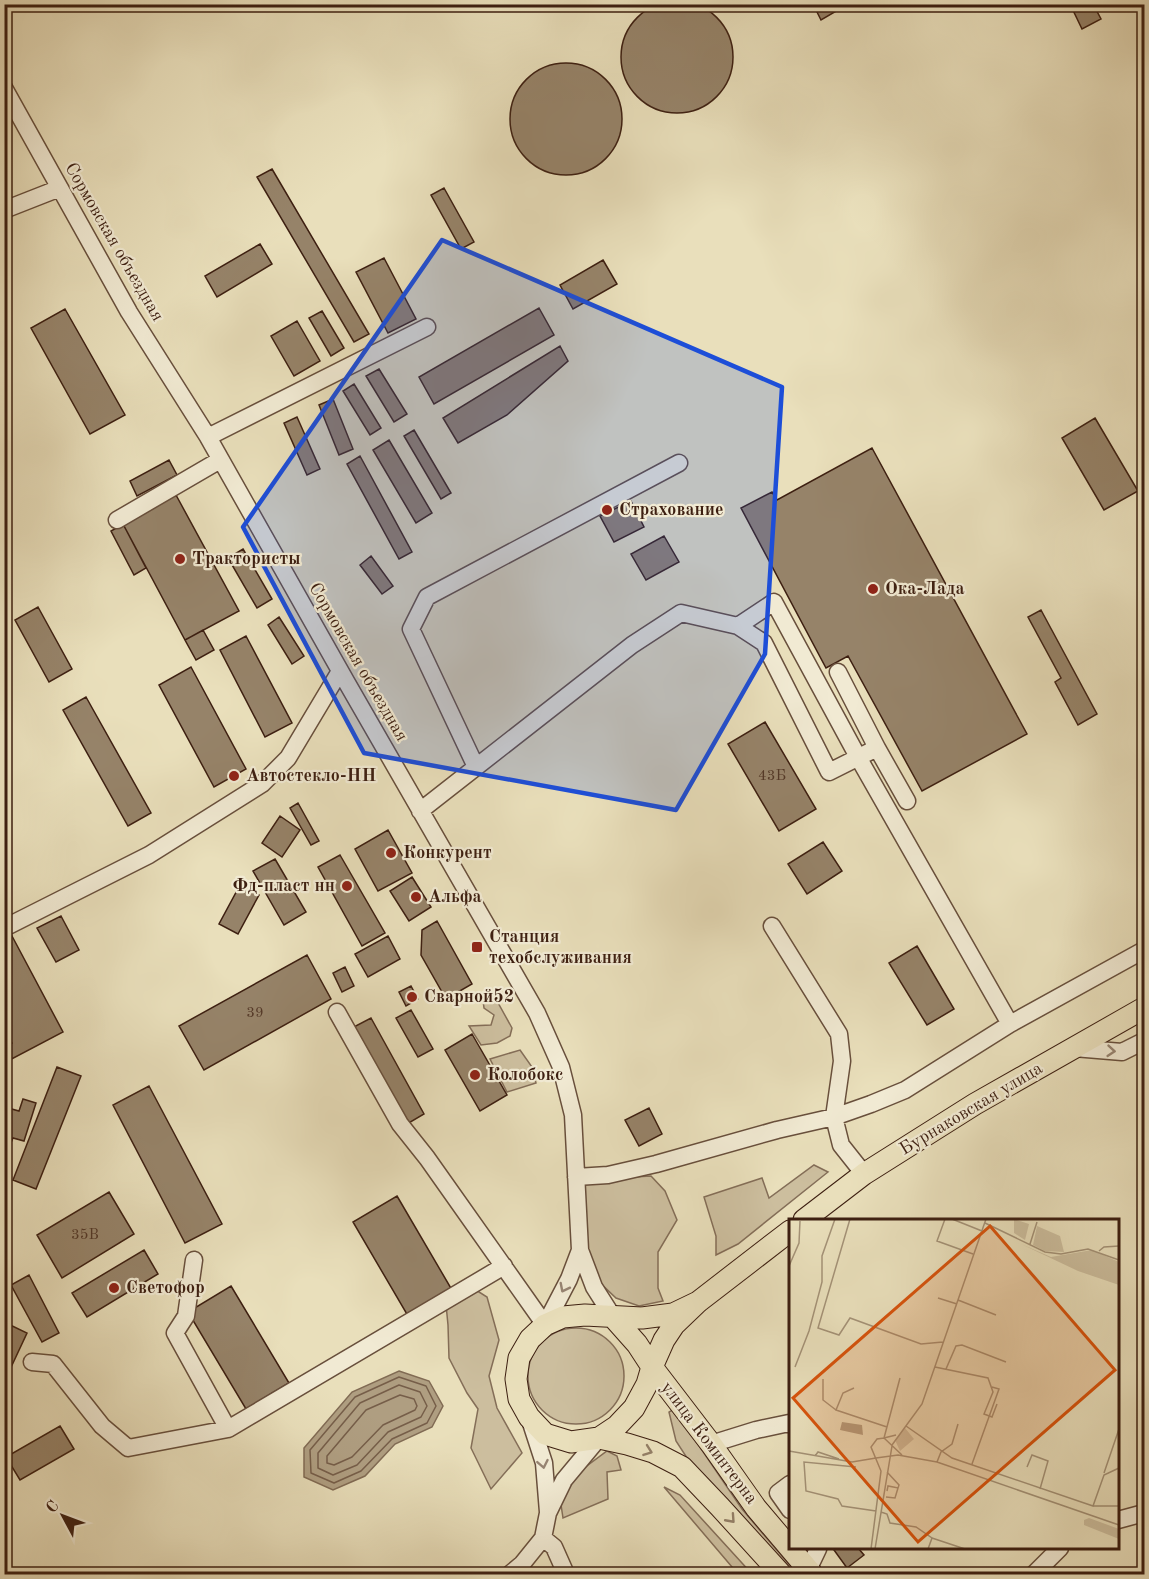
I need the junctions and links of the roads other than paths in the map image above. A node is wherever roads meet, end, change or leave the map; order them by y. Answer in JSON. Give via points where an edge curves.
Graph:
{"nodes":[{"id":1,"x":4,"y":88,"type":"edge"},
{"id":2,"x":60,"y":188,"type":"junction"},
{"id":3,"x":4,"y":210,"type":"edge"},
{"id":4,"x":427,"y":327,"type":"dead end"},
{"id":5,"x":208,"y":437,"type":"junction"},
{"id":6,"x":220,"y":460,"type":"junction"},
{"id":7,"x":679,"y":463,"type":"dead end"},
{"id":8,"x":117,"y":520,"type":"dead end"},
{"id":9,"x":738,"y":626,"type":"junction"},
{"id":10,"x":340,"y":671,"type":"junction"},
{"id":11,"x":838,"y":672,"type":"dead end"},
{"id":12,"x":877,"y":748,"type":"junction"},
{"id":13,"x":858,"y":757,"type":"junction"},
{"id":14,"x":476,"y":767,"type":"junction"},
{"id":15,"x":907,"y":801,"type":"dead end"},
{"id":16,"x":420,"y":811,"type":"junction"},
{"id":17,"x":772,"y":926,"type":"dead end"},
{"id":18,"x":4,"y":928,"type":"edge"},
{"id":19,"x":1144,"y":950,"type":"edge"},
{"id":20,"x":1144,"y":1008,"type":"edge"},
{"id":21,"x":337,"y":1012,"type":"dead end"},
{"id":22,"x":1010,"y":1024,"type":"junction"},
{"id":23,"x":1144,"y":1041,"type":"edge"},
{"id":24,"x":1074,"y":1048,"type":"junction"},
{"id":25,"x":834,"y":1117,"type":"junction"},
{"id":26,"x":864,"y":1174,"type":"junction"},
{"id":27,"x":576,"y":1177,"type":"junction"},
{"id":28,"x":807,"y":1219,"type":"edge"},
{"id":29,"x":789,"y":1232,"type":"edge"},
{"id":30,"x":580,"y":1250,"type":"junction"},
{"id":31,"x":194,"y":1260,"type":"dead end"},
{"id":32,"x":504,"y":1266,"type":"junction"},
{"id":33,"x":699,"y":1302,"type":"junction"},
{"id":34,"x":613,"y":1317,"type":"junction"},
{"id":35,"x":545,"y":1325,"type":"junction"},
{"id":36,"x":32,"y":1362,"type":"dead end"},
{"id":37,"x":652,"y":1367,"type":"junction"},
{"id":38,"x":529,"y":1417,"type":"junction"},
{"id":39,"x":789,"y":1423,"type":"edge"},
{"id":40,"x":228,"y":1429,"type":"junction"},
{"id":41,"x":599,"y":1438,"type":"junction"},
{"id":42,"x":711,"y":1444,"type":"junction"},
{"id":43,"x":789,"y":1485,"type":"edge"},
{"id":44,"x":789,"y":1509,"type":"edge"},
{"id":45,"x":548,"y":1513,"type":"junction"},
{"id":46,"x":1144,"y":1514,"type":"edge"},
{"id":47,"x":1119,"y":1520,"type":"edge"},
{"id":48,"x":543,"y":1538,"type":"junction"},
{"id":49,"x":789,"y":1547,"type":"edge"},
{"id":50,"x":791,"y":1549,"type":"edge"},
{"id":51,"x":818,"y":1549,"type":"edge"},
{"id":52,"x":1059,"y":1549,"type":"edge"},
{"id":53,"x":560,"y":1571,"type":"edge"},
{"id":54,"x":810,"y":1572,"type":"edge"},
{"id":55,"x":510,"y":1575,"type":"edge"},
{"id":56,"x":780,"y":1575,"type":"edge"},
{"id":57,"x":1034,"y":1575,"type":"edge"}],
"edges":[{"from":1,"to":2,"type":"street","name":"Сормовская объездная"},
{"from":2,"to":3,"type":"street"},
{"from":2,"to":5,"type":"street","name":"Сормовская объездная","via":[[129,312]]},
{"from":4,"to":5,"type":"street"},
{"from":5,"to":6,"type":"street","name":"Сормовская объездная"},
{"from":6,"to":8,"type":"street"},
{"from":6,"to":10,"type":"street","name":"Сормовская объездная"},
{"from":7,"to":14,"type":"street","via":[[427,597],[411,629]]},
{"from":9,"to":13,"type":"street","via":[[765,644],[829,772]]},
{"from":9,"to":13,"type":"street","via":[[774,602]]},
{"from":9,"to":14,"type":"street","via":[[681,613],[632,645]]},
{"from":10,"to":16,"type":"street","name":"Сормовская объездная"},
{"from":10,"to":18,"type":"street","via":[[288,758],[262,784],[149,855]]},
{"from":11,"to":12,"type":"street"},
{"from":12,"to":13,"type":"street"},
{"from":12,"to":15,"type":"street"},
{"from":13,"to":22,"type":"street"},
{"from":14,"to":16,"type":"street"},
{"from":16,"to":27,"type":"street","name":"Сормовская объездная","via":[[537,1013],[561,1067],[573,1114]]},
{"from":17,"to":25,"type":"street","via":[[839,1034],[842,1061]]},
{"from":19,"to":22,"type":"street"},
{"from":20,"to":24,"type":"main road","name":"Бурнаковская улица"},
{"from":21,"to":32,"type":"street","via":[[400,1124]]},
{"from":22,"to":25,"type":"street","via":[[905,1090]]},
{"from":24,"to":23,"type":"street","one_way":true,"via":[[1122,1052]]},
{"from":24,"to":26,"type":"main road","name":"Бурнаковская улица"},
{"from":25,"to":26,"type":"street","via":[[841,1145]]},
{"from":25,"to":27,"type":"street","via":[[656,1164],[608,1175]]},
{"from":26,"to":28,"type":"main road","name":"Бурнаковская улица"},
{"from":27,"to":30,"type":"street","name":"Сормовская объездная"},
{"from":29,"to":33,"type":"main road"},
{"from":30,"to":34,"type":"street","via":[[594,1287]]},
{"from":30,"to":35,"type":"street","one_way":true},
{"from":31,"to":40,"type":"street","via":[[186,1316],[175,1334]]},
{"from":32,"to":35,"type":"street"},
{"from":32,"to":40,"type":"street"},
{"from":33,"to":34,"type":"main road","via":[[673,1314]]},
{"from":33,"to":37,"type":"main road","via":[[674,1325]]},
{"from":34,"to":35,"type":"main road","via":[[563,1317]]},
{"from":34,"to":37,"type":"main road"},
{"from":35,"to":38,"type":"main road","via":[[530,1339],[517,1368],[519,1399]]},
{"from":36,"to":40,"type":"street","via":[[54,1364],[102,1426],[128,1448]]},
{"from":37,"to":41,"type":"main road","via":[[634,1408]]},
{"from":37,"to":42,"type":"main road","name":"улица Коминтерна"},
{"from":38,"to":41,"type":"main road","via":[[545,1434],[571,1442]]},
{"from":38,"to":45,"type":"street","one_way":true,"via":[[544,1463]]},
{"from":39,"to":42,"type":"street"},
{"from":41,"to":45,"type":"street","via":[[564,1480]]},
{"from":41,"to":56,"type":"main road","name":"улица Коминтерна","one_way":true,"via":[[653,1452],[682,1467]]},
{"from":42,"to":49,"type":"main road","name":"улица Коминтерна"},
{"from":43,"to":44,"type":"street","via":[[778,1493]]},
{"from":45,"to":48,"type":"street"},
{"from":46,"to":47,"type":"street"},
{"from":48,"to":53,"type":"street","via":[[554,1547]]},
{"from":48,"to":55,"type":"street"},
{"from":50,"to":54,"type":"main road","name":"улица Коминтерна"},
{"from":51,"to":54,"type":"street"},
{"from":52,"to":57,"type":"street"}]}
